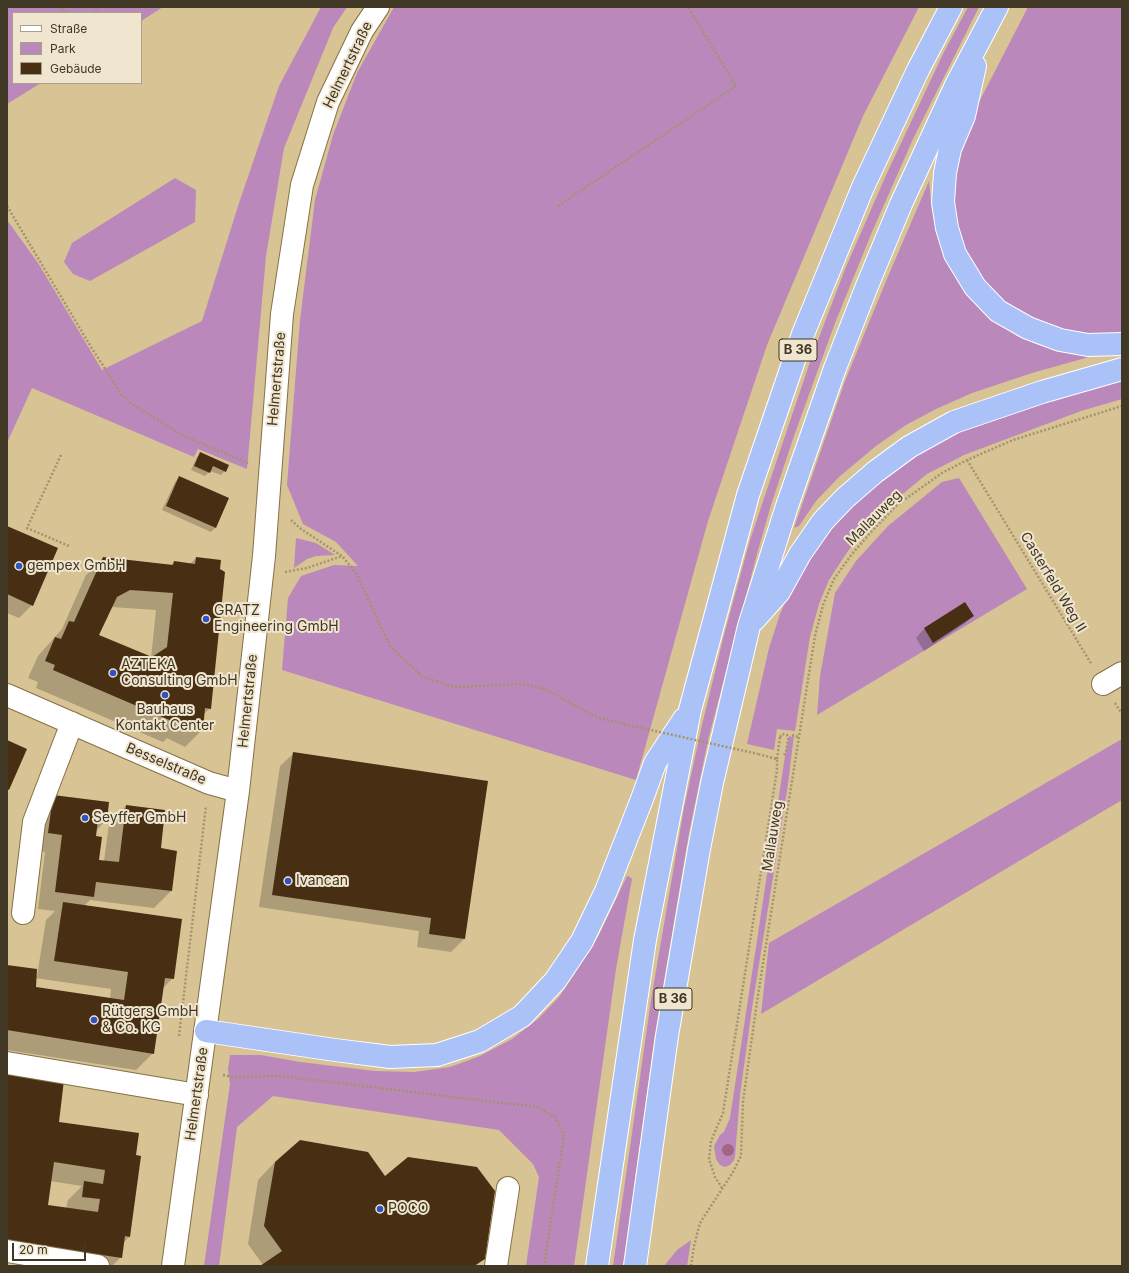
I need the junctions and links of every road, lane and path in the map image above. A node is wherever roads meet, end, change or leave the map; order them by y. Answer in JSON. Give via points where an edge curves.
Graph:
{"nodes":[{"id":1,"x":58,"y":7,"type":"edge"},
{"id":2,"x":378,"y":7,"type":"edge"},
{"id":3,"x":688,"y":7,"type":"edge"},
{"id":4,"x":951,"y":7,"type":"edge"},
{"id":5,"x":997,"y":7,"type":"edge"},
{"id":6,"x":67,"y":12,"type":"edge"},
{"id":7,"x":982,"y":34,"type":"junction"},
{"id":8,"x":7,"y":206,"type":"edge"},
{"id":9,"x":558,"y":206,"type":"dead end"},
{"id":10,"x":1122,"y":344,"type":"edge"},
{"id":11,"x":1122,"y":369,"type":"edge"},
{"id":12,"x":1122,"y":406,"type":"edge"},
{"id":13,"x":61,"y":455,"type":"dead end"},
{"id":14,"x":967,"y":460,"type":"junction"},
{"id":15,"x":254,"y":465,"type":"dead end"},
{"id":16,"x":268,"y":500,"type":"junction"},
{"id":17,"x":69,"y":546,"type":"dead end"},
{"id":18,"x":264,"y":556,"type":"junction"},
{"id":19,"x":342,"y":556,"type":"junction"},
{"id":20,"x":749,"y":626,"type":"junction"},
{"id":21,"x":1122,"y":673,"type":"edge"},
{"id":22,"x":1103,"y":684,"type":"junction"},
{"id":23,"x":7,"y":695,"type":"edge"},
{"id":24,"x":690,"y":710,"type":"junction"},
{"id":25,"x":1122,"y":714,"type":"edge"},
{"id":26,"x":72,"y":723,"type":"junction"},
{"id":27,"x":792,"y":735,"type":"dead end"},
{"id":28,"x":799,"y":737,"type":"junction"},
{"id":29,"x":784,"y":755,"type":"dead end"},
{"id":30,"x":777,"y":759,"type":"junction"},
{"id":31,"x":209,"y":783,"type":"junction"},
{"id":32,"x":238,"y":791,"type":"junction"},
{"id":33,"x":23,"y":913,"type":"dead end"},
{"id":34,"x":206,"y":1030,"type":"junction"},
{"id":35,"x":178,"y":1036,"type":"dead end"},
{"id":36,"x":7,"y":1063,"type":"edge"},
{"id":37,"x":201,"y":1072,"type":"junction"},
{"id":38,"x":198,"y":1096,"type":"junction"},
{"id":39,"x":508,"y":1188,"type":"dead end"},
{"id":40,"x":722,"y":1188,"type":"junction"},
{"id":41,"x":7,"y":1251,"type":"edge"},
{"id":42,"x":98,"y":1266,"type":"edge"},
{"id":43,"x":173,"y":1266,"type":"edge"},
{"id":44,"x":496,"y":1266,"type":"edge"},
{"id":45,"x":544,"y":1266,"type":"edge"},
{"id":46,"x":597,"y":1266,"type":"edge"},
{"id":47,"x":635,"y":1266,"type":"edge"},
{"id":48,"x":691,"y":1266,"type":"edge"}],
"edges":[{"from":1,"to":6,"type":"path"},
{"from":2,"to":16,"type":"street","name":"Helmertstraße","via":[[362,31],[328,102],[302,185],[282,314]]},
{"from":3,"to":9,"type":"path","via":[[736,86]]},
{"from":4,"to":24,"type":"highway","number":"B 36","via":[[862,187],[803,334],[748,496]]},
{"from":5,"to":7,"type":"highway","number":"B 36"},
{"from":7,"to":10,"type":"highway","via":[[964,116],[950,149],[945,173],[943,202],[955,254],[975,287],[998,311],[1028,328],[1060,340],[1088,345]]},
{"from":7,"to":20,"type":"highway","number":"B 36","via":[[901,204],[867,286],[835,368],[787,506]]},
{"from":8,"to":15,"type":"path","via":[[122,395],[136,407],[186,437]]},
{"from":11,"to":20,"type":"highway","via":[[1042,392],[954,422],[910,447],[875,472],[845,498],[823,522],[800,554],[779,592]]},
{"from":12,"to":14,"type":"path","name":"Mallauweg","via":[[1013,440]]},
{"from":13,"to":17,"type":"path","via":[[28,528]]},
{"from":14,"to":22,"type":"path","name":"Casterfeld Weg II"},
{"from":14,"to":28,"type":"path","name":"Mallauweg","via":[[942,473],[897,505],[852,554],[834,579],[823,605],[815,636]]},
{"from":16,"to":18,"type":"street","name":"Helmertstraße"},
{"from":16,"to":19,"type":"path","via":[[301,528]]},
{"from":18,"to":19,"type":"path","via":[[283,573]]},
{"from":18,"to":32,"type":"street","name":"Helmertstraße"},
{"from":19,"to":30,"type":"path","bridge":true,"via":[[356,573],[390,646],[423,676],[454,687],[523,684],[545,689],[603,719]]},
{"from":20,"to":47,"type":"highway","number":"B 36","via":[[696,864],[668,1028]]},
{"from":21,"to":22,"type":"street"},
{"from":22,"to":25,"type":"path","name":"Casterfeld Weg II"},
{"from":23,"to":26,"type":"street","name":"Besselstraße"},
{"from":24,"to":34,"type":"highway","via":[[655,763],[606,891],[582,941],[555,982],[522,1016],[480,1041],[437,1055],[390,1057]]},
{"from":24,"to":46,"type":"highway","number":"B 36","via":[[645,940]]},
{"from":26,"to":31,"type":"street","name":"Besselstraße"},
{"from":26,"to":33,"type":"street","via":[[34,822]]},
{"from":27,"to":28,"type":"path"},
{"from":28,"to":40,"type":"path","name":"Mallauweg","via":[[743,1100],[741,1156]]},
{"from":29,"to":30,"type":"path","bridge":true,"via":[[788,738],[782,734]]},
{"from":30,"to":40,"type":"path","via":[[723,1113],[711,1141],[709,1159]]},
{"from":31,"to":32,"type":"street","name":"Besselstraße"},
{"from":31,"to":35,"type":"path"},
{"from":32,"to":34,"type":"street","name":"Helmertstraße"},
{"from":34,"to":37,"type":"street","name":"Helmertstraße"},
{"from":36,"to":38,"type":"street"},
{"from":37,"to":38,"type":"street","name":"Helmertstraße"},
{"from":37,"to":45,"type":"path","via":[[235,1077],[280,1076],[537,1107],[555,1117],[564,1136]]},
{"from":38,"to":43,"type":"street","name":"Helmertstraße"},
{"from":39,"to":44,"type":"street"},
{"from":40,"to":48,"type":"path","name":"Mallauweg","via":[[700,1223]]},
{"from":41,"to":42,"type":"street"}]}
